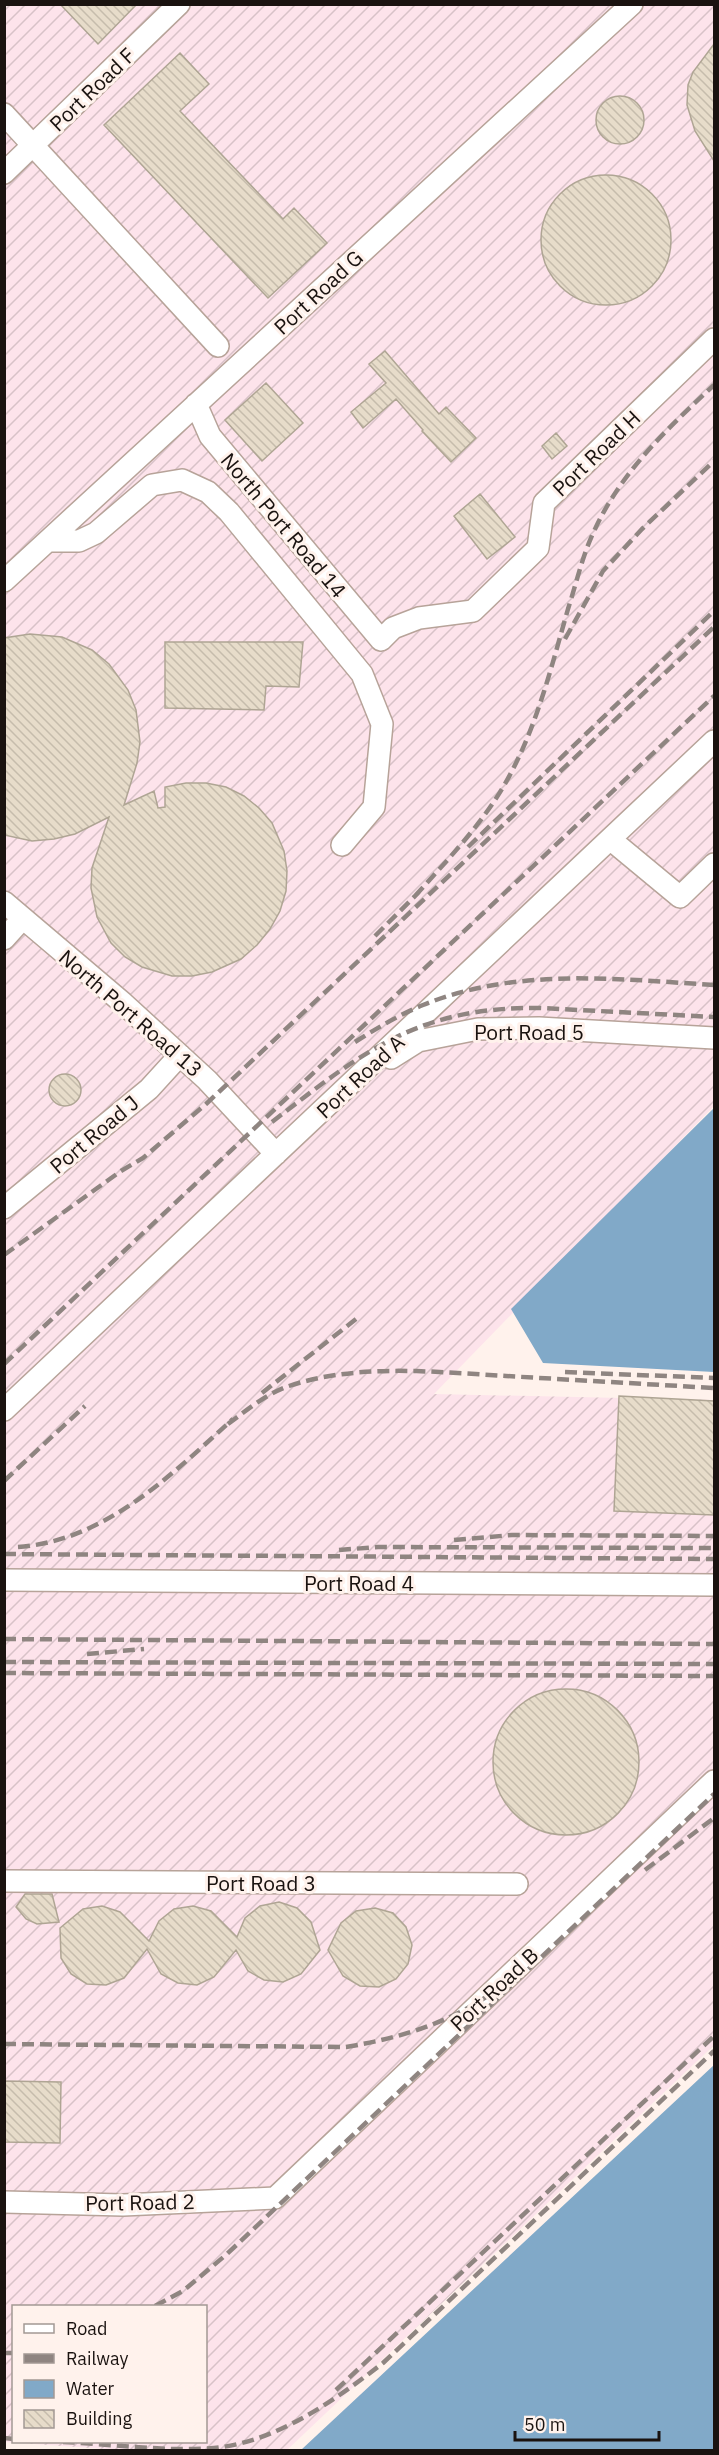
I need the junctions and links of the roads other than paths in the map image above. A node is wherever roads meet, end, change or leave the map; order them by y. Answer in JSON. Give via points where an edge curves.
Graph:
{"nodes":[{"id":1,"x":179,"y":4,"type":"edge"},
{"id":2,"x":632,"y":4,"type":"edge"},
{"id":3,"x":4,"y":114,"type":"edge"},
{"id":4,"x":34,"y":146,"type":"junction"},
{"id":5,"x":4,"y":173,"type":"edge"},
{"id":6,"x":714,"y":339,"type":"edge"},
{"id":7,"x":218,"y":346,"type":"dead end"},
{"id":8,"x":196,"y":404,"type":"junction"},
{"id":9,"x":48,"y":541,"type":"junction"},
{"id":10,"x":4,"y":581,"type":"edge"},
{"id":11,"x":381,"y":640,"type":"joint"},
{"id":12,"x":714,"y":741,"type":"edge"},
{"id":13,"x":610,"y":839,"type":"junction"},
{"id":14,"x":342,"y":845,"type":"dead end"},
{"id":15,"x":714,"y":864,"type":"edge"},
{"id":16,"x":4,"y":902,"type":"edge"},
{"id":17,"x":23,"y":918,"type":"junction"},
{"id":18,"x":4,"y":939,"type":"edge"},
{"id":19,"x":714,"y":1038,"type":"edge"},
{"id":20,"x":180,"y":1055,"type":"junction"},
{"id":21,"x":355,"y":1080,"type":"junction"},
{"id":22,"x":276,"y":1154,"type":"junction"},
{"id":23,"x":4,"y":1208,"type":"edge"},
{"id":24,"x":4,"y":1410,"type":"edge"},
{"id":25,"x":4,"y":1580,"type":"edge"},
{"id":26,"x":714,"y":1586,"type":"edge"},
{"id":27,"x":714,"y":1781,"type":"edge"},
{"id":28,"x":4,"y":1881,"type":"edge"},
{"id":29,"x":517,"y":1884,"type":"dead end"},
{"id":30,"x":275,"y":2198,"type":"joint"},
{"id":31,"x":4,"y":2202,"type":"edge"}],
"edges":[{"from":1,"to":4,"type":"lane","name":"Port Road F"},
{"from":2,"to":8,"type":"lane","name":"Port Road G"},
{"from":3,"to":4,"type":"lane"},
{"from":4,"to":5,"type":"lane","name":"Port Road F"},
{"from":4,"to":7,"type":"lane"},
{"from":6,"to":11,"type":"lane","name":"Port Road H","via":[[544,503],[538,548],[473,611],[419,618],[393,628]]},
{"from":8,"to":9,"type":"lane","name":"Port Road G"},
{"from":8,"to":11,"type":"lane","name":"North Port Road 14","via":[[210,436]]},
{"from":9,"to":10,"type":"lane","name":"Port Road G"},
{"from":9,"to":14,"type":"lane","via":[[79,541],[96,533],[152,484],[182,480],[208,492],[229,512],[362,674],[382,724],[374,807]]},
{"from":12,"to":13,"type":"lane","name":"Port Road A"},
{"from":13,"to":15,"type":"lane","via":[[680,897]]},
{"from":13,"to":21,"type":"lane","name":"Port Road A"},
{"from":16,"to":17,"type":"lane","name":"North Port Road 13"},
{"from":17,"to":18,"type":"lane"},
{"from":17,"to":20,"type":"lane","name":"North Port Road 13"},
{"from":19,"to":21,"type":"lane","name":"Port Road 5","via":[[539,1028],[478,1029],[418,1041]]},
{"from":20,"to":22,"type":"lane","name":"North Port Road 13"},
{"from":20,"to":23,"type":"lane","name":"Port Road J","via":[[149,1089]]},
{"from":21,"to":22,"type":"lane","name":"Port Road A"},
{"from":22,"to":24,"type":"lane","name":"Port Road A"},
{"from":25,"to":26,"type":"lane","name":"Port Road 4"},
{"from":27,"to":30,"type":"lane","name":"Port Road B"},
{"from":28,"to":29,"type":"lane","name":"Port Road 3"},
{"from":30,"to":31,"type":"lane","name":"Port Road 2","via":[[123,2205]]}]}
